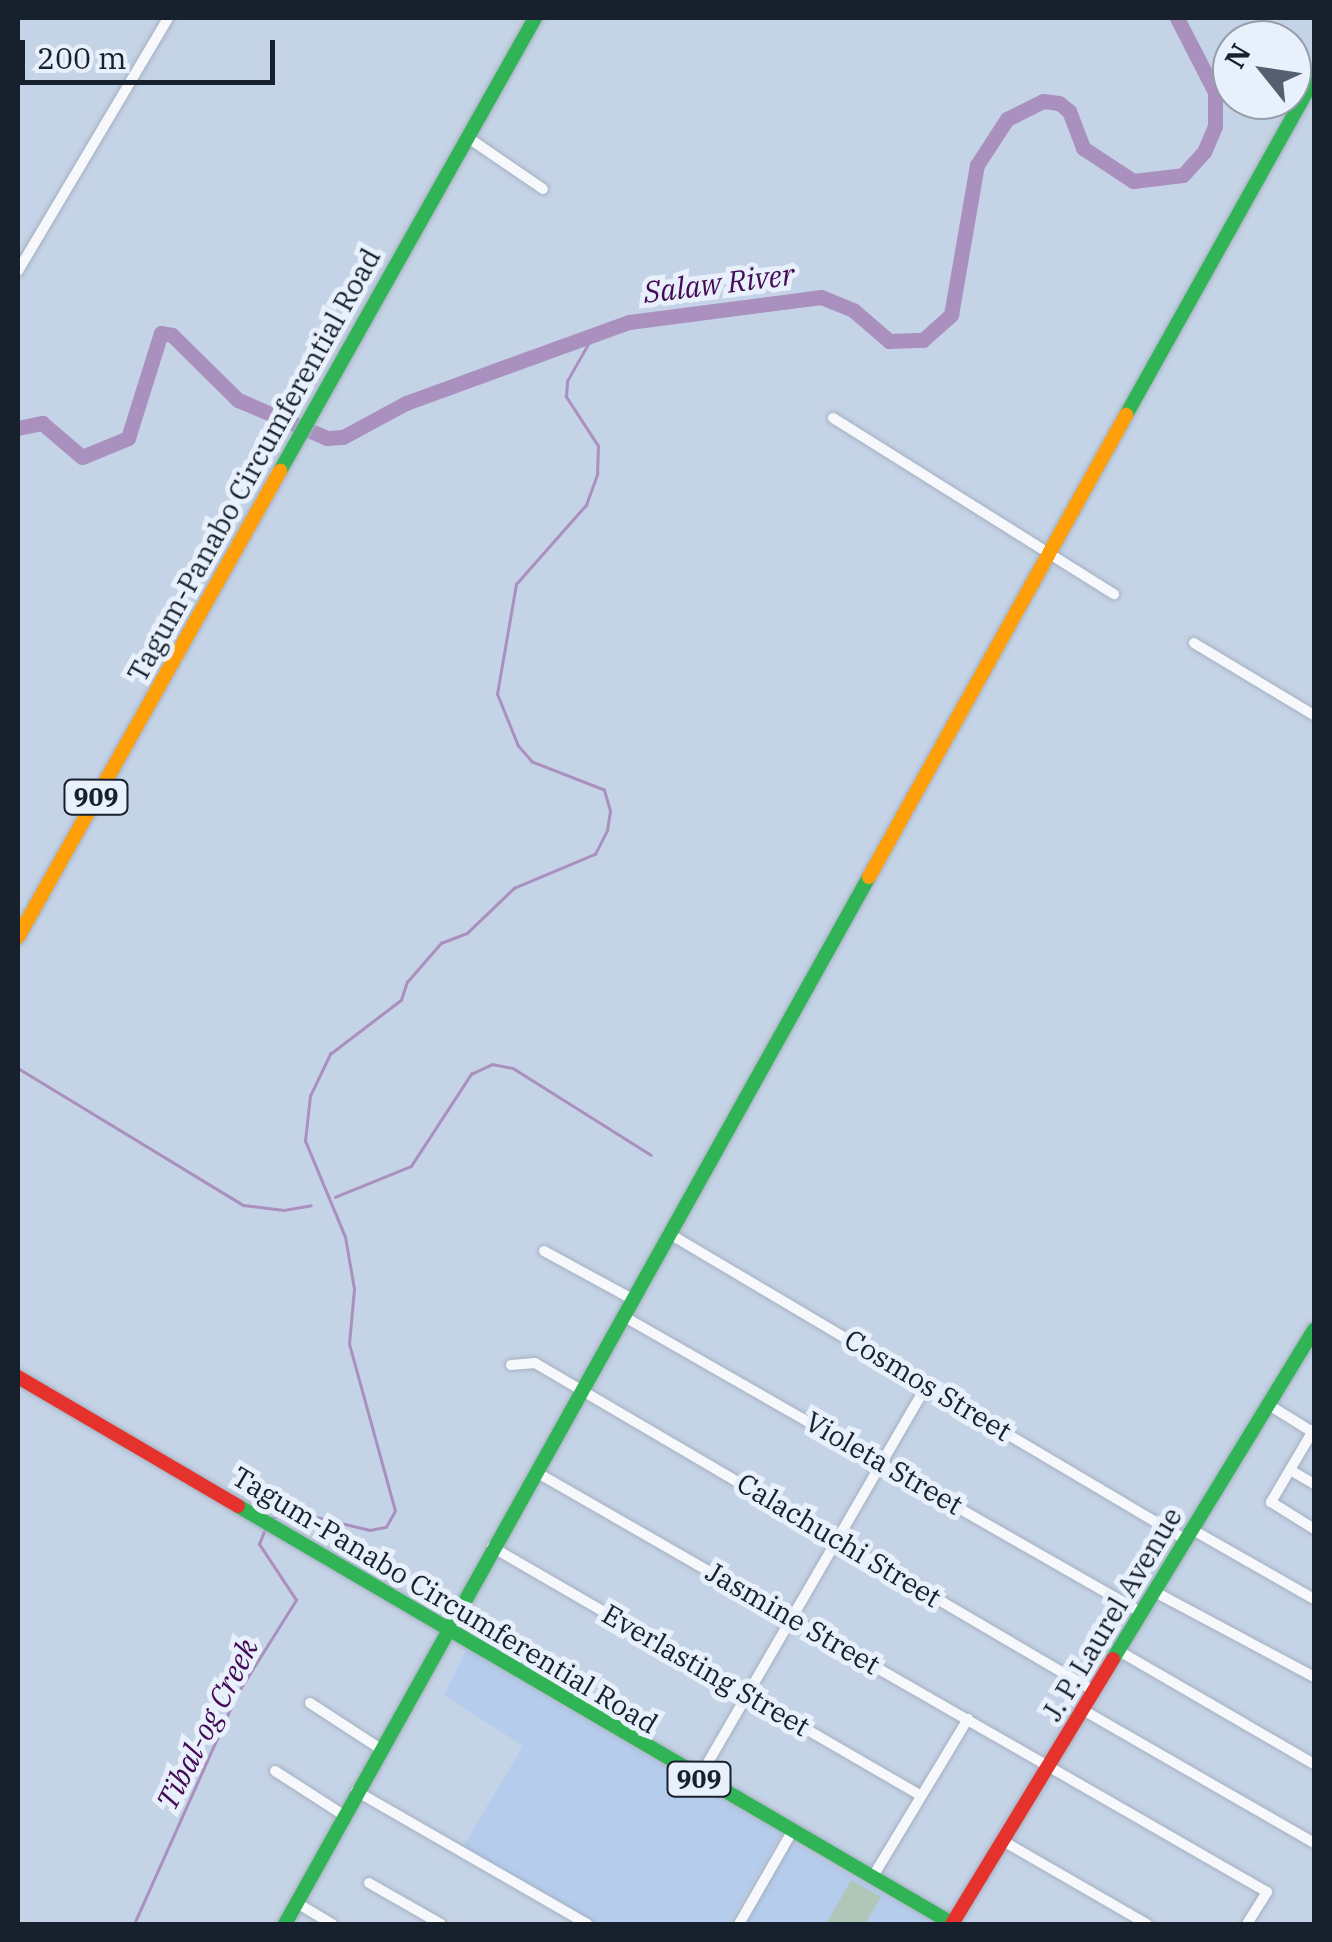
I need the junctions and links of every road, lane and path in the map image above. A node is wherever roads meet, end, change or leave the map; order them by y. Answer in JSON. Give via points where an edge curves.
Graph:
{"nodes":[{"id":1,"x":168,"y":18,"type":"edge"},
{"id":2,"x":536,"y":18,"type":"edge"},
{"id":3,"x":1314,"y":79,"type":"edge"},
{"id":4,"x":467,"y":138,"type":"junction"},
{"id":5,"x":543,"y":189,"type":"dead end"},
{"id":6,"x":18,"y":271,"type":"edge"},
{"id":7,"x":834,"y":418,"type":"dead end"},
{"id":8,"x":1049,"y":553,"type":"junction"},
{"id":9,"x":1114,"y":594,"type":"dead end"},
{"id":10,"x":1194,"y":643,"type":"dead end"},
{"id":11,"x":1314,"y":714,"type":"edge"},
{"id":12,"x":18,"y":937,"type":"edge"},
{"id":13,"x":668,"y":1233,"type":"junction"},
{"id":14,"x":544,"y":1250,"type":"dead end"},
{"id":15,"x":632,"y":1300,"type":"junction"},
{"id":16,"x":623,"y":1316,"type":"junction"},
{"id":17,"x":1314,"y":1330,"type":"edge"},
{"id":18,"x":510,"y":1365,"type":"dead end"},
{"id":19,"x":18,"y":1377,"type":"edge"},
{"id":20,"x":927,"y":1385,"type":"junction"},
{"id":21,"x":582,"y":1391,"type":"junction"},
{"id":22,"x":1269,"y":1405,"type":"junction"},
{"id":23,"x":1314,"y":1431,"type":"edge"},
{"id":24,"x":881,"y":1462,"type":"junction"},
{"id":25,"x":1290,"y":1470,"type":"junction"},
{"id":26,"x":536,"y":1472,"type":"junction"},
{"id":27,"x":1314,"y":1484,"type":"edge"},
{"id":28,"x":1314,"y":1529,"type":"edge"},
{"id":29,"x":1190,"y":1535,"type":"junction"},
{"id":30,"x":837,"y":1539,"type":"junction"},
{"id":31,"x":492,"y":1547,"type":"junction"},
{"id":32,"x":1155,"y":1592,"type":"junction"},
{"id":33,"x":1314,"y":1599,"type":"edge"},
{"id":34,"x":1142,"y":1613,"type":"junction"},
{"id":35,"x":793,"y":1618,"type":"junction"},
{"id":36,"x":447,"y":1629,"type":"junction"},
{"id":37,"x":1119,"y":1650,"type":"junction"},
{"id":38,"x":1314,"y":1677,"type":"edge"},
{"id":39,"x":1094,"y":1691,"type":"junction"},
{"id":40,"x":747,"y":1696,"type":"junction"},
{"id":41,"x":310,"y":1703,"type":"dead end"},
{"id":42,"x":1082,"y":1710,"type":"junction"},
{"id":43,"x":968,"y":1719,"type":"junction"},
{"id":44,"x":379,"y":1748,"type":"junction"},
{"id":45,"x":1314,"y":1764,"type":"edge"},
{"id":46,"x":1048,"y":1766,"type":"junction"},
{"id":47,"x":276,"y":1771,"type":"dead end"},
{"id":48,"x":698,"y":1779,"type":"junction"},
{"id":49,"x":356,"y":1791,"type":"junction"},
{"id":50,"x":920,"y":1795,"type":"junction"},
{"id":51,"x":342,"y":1814,"type":"junction"},
{"id":52,"x":792,"y":1832,"type":"junction"},
{"id":53,"x":1003,"y":1841,"type":"junction"},
{"id":54,"x":1314,"y":1843,"type":"edge"},
{"id":55,"x":872,"y":1878,"type":"junction"},
{"id":56,"x":369,"y":1882,"type":"dead end"},
{"id":57,"x":297,"y":1904,"type":"junction"},
{"id":58,"x":285,"y":1924,"type":"edge"},
{"id":59,"x":332,"y":1924,"type":"edge"},
{"id":60,"x":441,"y":1924,"type":"edge"},
{"id":61,"x":587,"y":1924,"type":"edge"},
{"id":62,"x":739,"y":1924,"type":"edge"},
{"id":63,"x":952,"y":1924,"type":"edge"},
{"id":64,"x":1147,"y":1924,"type":"edge"},
{"id":65,"x":1247,"y":1924,"type":"edge"}],
"edges":[{"from":1,"to":6,"type":"street"},
{"from":2,"to":4,"type":"street","name":"Tagum-Panabo Circumferential Road","number":"909"},
{"from":3,"to":8,"type":"street"},
{"from":4,"to":5,"type":"street"},
{"from":4,"to":12,"type":"street","name":"Tagum-Panabo Circumferential Road","number":"909"},
{"from":7,"to":8,"type":"street"},
{"from":8,"to":9,"type":"street"},
{"from":8,"to":13,"type":"street"},
{"from":10,"to":11,"type":"street"},
{"from":13,"to":15,"type":"street"},
{"from":13,"to":20,"type":"street","name":"Cosmos Street"},
{"from":14,"to":15,"type":"street"},
{"from":15,"to":16,"type":"street"},
{"from":16,"to":21,"type":"street"},
{"from":16,"to":24,"type":"street","name":"Violeta Street"},
{"from":17,"to":22,"type":"street","name":"J. P. Laurel Avenue"},
{"from":18,"to":21,"type":"street","name":"Calachuchi Street","via":[[535,1363]]},
{"from":19,"to":36,"type":"street","name":"Tagum-Panabo Circumferential Road","number":"909"},
{"from":20,"to":24,"type":"street"},
{"from":20,"to":29,"type":"street","name":"Cosmos Street"},
{"from":21,"to":26,"type":"street"},
{"from":21,"to":30,"type":"street","name":"Calachuchi Street"},
{"from":22,"to":23,"type":"street"},
{"from":22,"to":29,"type":"street","name":"J. P. Laurel Avenue"},
{"from":23,"to":25,"type":"street"},
{"from":24,"to":30,"type":"street"},
{"from":24,"to":34,"type":"street","name":"Violeta Street"},
{"from":25,"to":27,"type":"street"},
{"from":25,"to":28,"type":"street","via":[[1271,1502]]},
{"from":26,"to":31,"type":"street"},
{"from":26,"to":35,"type":"street","name":"Jasmine Street"},
{"from":29,"to":32,"type":"street","name":"J. P. Laurel Avenue"},
{"from":29,"to":33,"type":"street","name":"Cosmos Street"},
{"from":30,"to":35,"type":"street"},
{"from":30,"to":39,"type":"street","name":"Calachuchi Street"},
{"from":31,"to":36,"type":"street"},
{"from":31,"to":40,"type":"street","name":"Everlasting Street"},
{"from":32,"to":34,"type":"street","name":"J. P. Laurel Avenue"},
{"from":32,"to":38,"type":"street"},
{"from":34,"to":37,"type":"street","name":"J. P. Laurel Avenue"},
{"from":35,"to":40,"type":"street"},
{"from":35,"to":43,"type":"street","name":"Jasmine Street"},
{"from":36,"to":44,"type":"street"},
{"from":36,"to":48,"type":"street","name":"Tagum-Panabo Circumferential Road","number":"909"},
{"from":37,"to":39,"type":"street","name":"J. P. Laurel Avenue"},
{"from":37,"to":45,"type":"street"},
{"from":39,"to":42,"type":"street","name":"J. P. Laurel Avenue"},
{"from":40,"to":48,"type":"street"},
{"from":40,"to":50,"type":"street","name":"Everlasting Street"},
{"from":41,"to":44,"type":"street"},
{"from":42,"to":46,"type":"street","name":"J. P. Laurel Avenue"},
{"from":42,"to":54,"type":"street"},
{"from":43,"to":46,"type":"street","name":"Jasmine Street"},
{"from":43,"to":50,"type":"street"},
{"from":44,"to":49,"type":"street"},
{"from":46,"to":53,"type":"street","name":"J. P. Laurel Avenue"},
{"from":46,"to":65,"type":"street","name":"Jasmine Street","via":[[1267,1892]]},
{"from":47,"to":51,"type":"street"},
{"from":48,"to":52,"type":"street","name":"Tagum-Panabo Circumferential Road","number":"909"},
{"from":49,"to":51,"type":"street"},
{"from":49,"to":61,"type":"street"},
{"from":50,"to":55,"type":"street"},
{"from":51,"to":57,"type":"street"},
{"from":52,"to":55,"type":"street","name":"Tagum-Panabo Circumferential Road","number":"909"},
{"from":52,"to":62,"type":"street"},
{"from":53,"to":63,"type":"street","name":"J. P. Laurel Avenue"},
{"from":53,"to":64,"type":"street"},
{"from":55,"to":63,"type":"street","name":"Tagum-Panabo Circumferential Road","number":"909"},
{"from":56,"to":60,"type":"street"},
{"from":57,"to":58,"type":"street"},
{"from":57,"to":59,"type":"street"}]}
